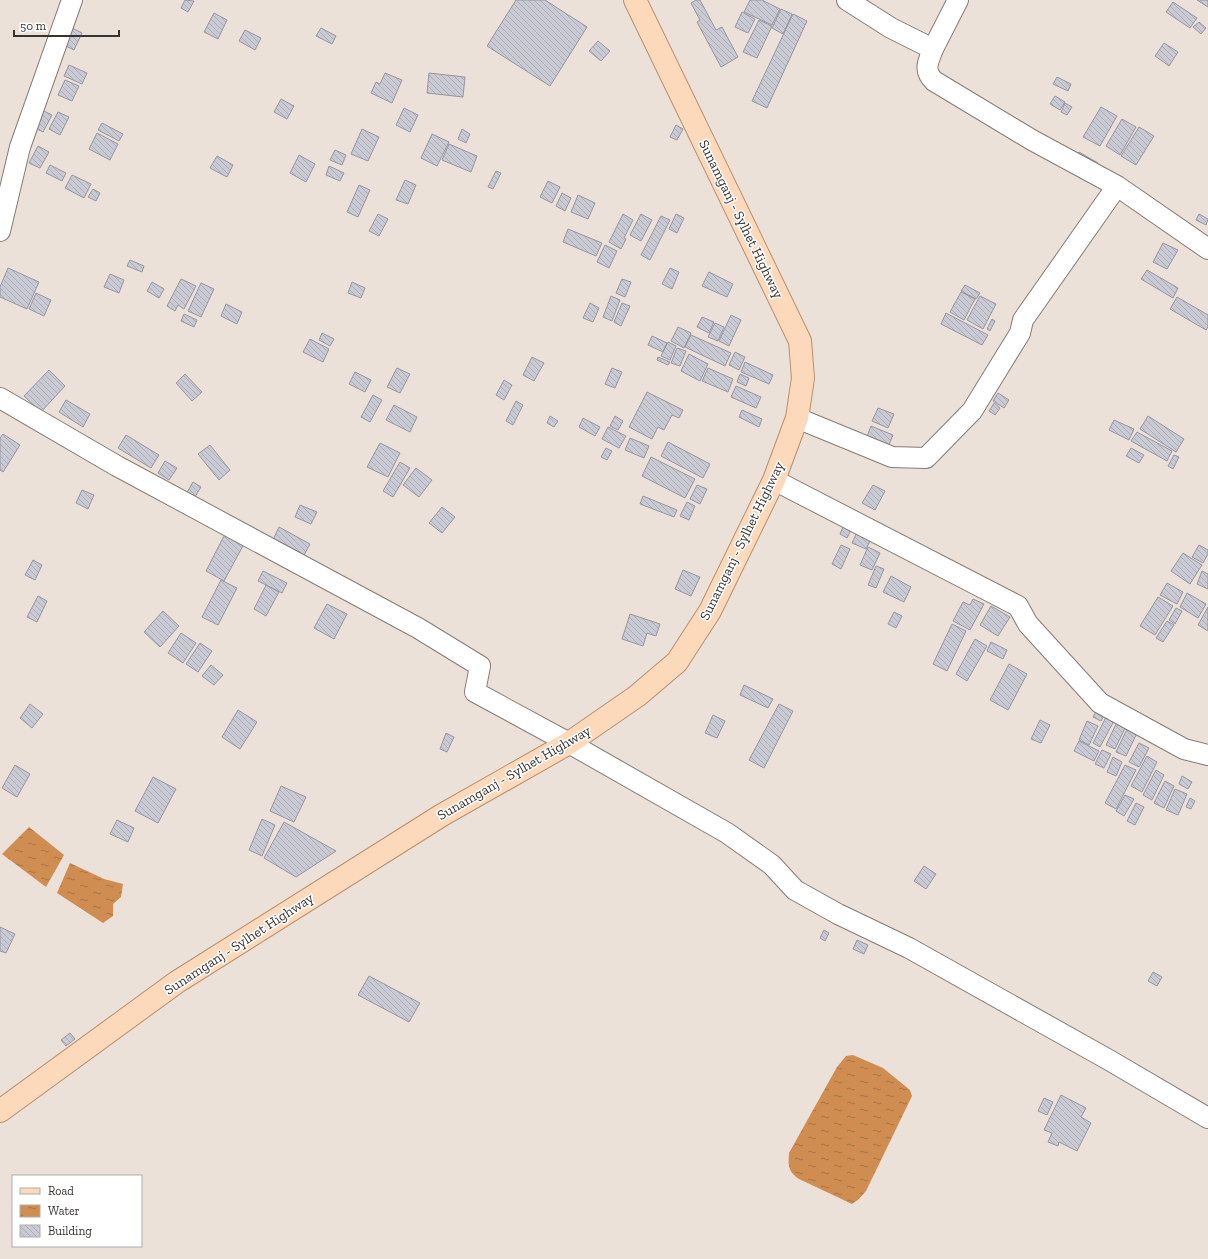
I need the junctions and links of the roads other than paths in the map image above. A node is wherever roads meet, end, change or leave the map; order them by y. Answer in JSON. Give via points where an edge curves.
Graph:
{"nodes":[{"id":1,"x":72,"y":0,"type":"edge"},
{"id":2,"x":635,"y":0,"type":"edge"},
{"id":3,"x":847,"y":0,"type":"edge"},
{"id":4,"x":958,"y":0,"type":"edge"},
{"id":5,"x":933,"y":49,"type":"junction"},
{"id":6,"x":1117,"y":186,"type":"junction"},
{"id":7,"x":0,"y":231,"type":"edge"},
{"id":8,"x":1208,"y":250,"type":"edge"},
{"id":9,"x":0,"y":398,"type":"edge"},
{"id":10,"x":797,"y":418,"type":"junction"},
{"id":11,"x":774,"y":480,"type":"junction"},
{"id":12,"x":569,"y":743,"type":"junction"},
{"id":13,"x":1208,"y":755,"type":"edge"},
{"id":14,"x":0,"y":1111,"type":"edge"},
{"id":15,"x":1208,"y":1118,"type":"edge"}],
"edges":[{"from":1,"to":7,"type":"street","via":[[20,148]]},
{"from":2,"to":10,"type":"main road","name":"Sunamganj - Sylhet Highway","via":[[800,341],[803,378]]},
{"from":3,"to":5,"type":"street","via":[[891,28]]},
{"from":4,"to":5,"type":"street"},
{"from":5,"to":6,"type":"street","via":[[927,70],[934,81],[1032,140]]},
{"from":6,"to":8,"type":"street"},
{"from":6,"to":10,"type":"street","via":[[1023,320],[1020,333],[972,411],[926,458],[892,457]]},
{"from":9,"to":12,"type":"street","via":[[116,466],[424,632],[480,666],[475,692]]},
{"from":10,"to":11,"type":"main road","name":"Sunamganj - Sylhet Highway"},
{"from":11,"to":12,"type":"main road","name":"Sunamganj - Sylhet Highway","via":[[710,611],[677,662],[637,696]]},
{"from":11,"to":13,"type":"street","via":[[1018,606],[1028,624],[1100,703],[1184,749]]},
{"from":12,"to":14,"type":"main road","name":"Sunamganj - Sylhet Highway","via":[[442,815],[177,982]]},
{"from":12,"to":15,"type":"street","via":[[727,833],[772,865],[795,890],[916,952]]}]}
